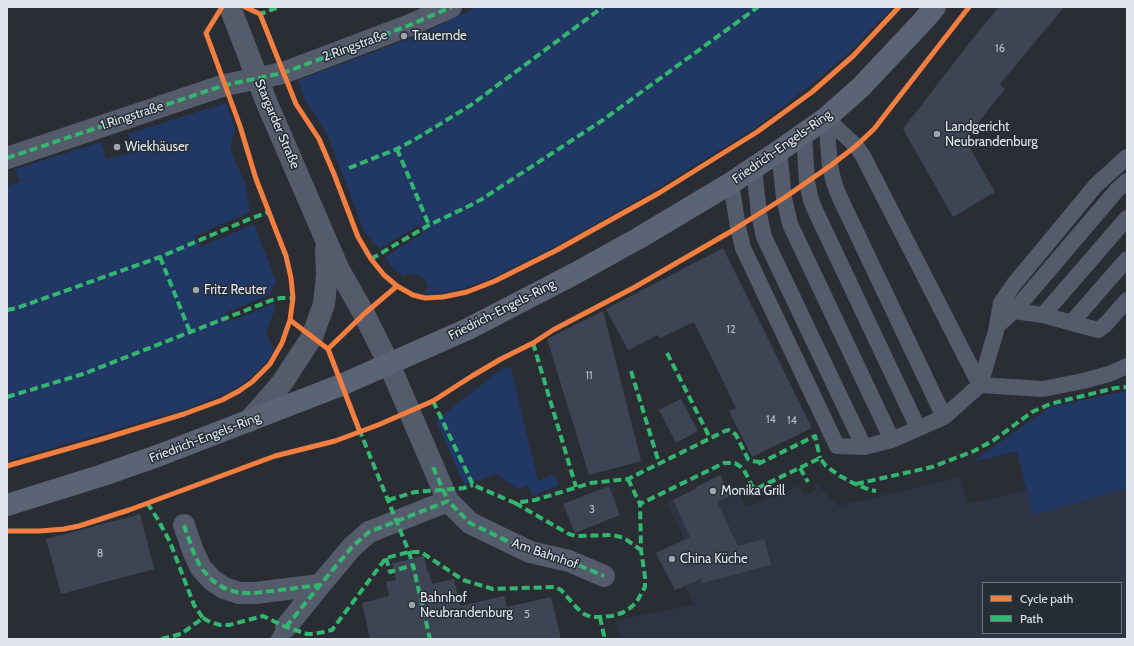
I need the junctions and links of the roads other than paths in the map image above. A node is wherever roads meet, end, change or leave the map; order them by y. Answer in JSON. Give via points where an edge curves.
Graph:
{"nodes":[{"id":1,"x":230,"y":7,"type":"edge"},
{"id":2,"x":451,"y":7,"type":"edge"},
{"id":3,"x":935,"y":7,"type":"edge"},
{"id":4,"x":257,"y":78,"type":"junction"},
{"id":5,"x":826,"y":118,"type":"junction"},
{"id":6,"x":804,"y":134,"type":"junction"},
{"id":7,"x":779,"y":151,"type":"junction"},
{"id":8,"x":1127,"y":157,"type":"edge"},
{"id":9,"x":7,"y":158,"type":"edge"},
{"id":10,"x":754,"y":168,"type":"junction"},
{"id":11,"x":1127,"y":181,"type":"edge"},
{"id":12,"x":731,"y":183,"type":"junction"},
{"id":13,"x":1127,"y":218,"type":"edge"},
{"id":14,"x":326,"y":240,"type":"junction"},
{"id":15,"x":1127,"y":260,"type":"edge"},
{"id":16,"x":1127,"y":300,"type":"edge"},
{"id":17,"x":1014,"y":311,"type":"junction"},
{"id":18,"x":1042,"y":315,"type":"junction"},
{"id":19,"x":1072,"y":322,"type":"junction"},
{"id":20,"x":997,"y":326,"type":"junction"},
{"id":21,"x":389,"y":364,"type":"junction"},
{"id":22,"x":1127,"y":366,"type":"edge"},
{"id":23,"x":980,"y":385,"type":"junction"},
{"id":24,"x":944,"y":417,"type":"junction"},
{"id":25,"x":249,"y":421,"type":"junction"},
{"id":26,"x":918,"y":428,"type":"junction"},
{"id":27,"x":892,"y":440,"type":"junction"},
{"id":28,"x":864,"y":446,"type":"junction"},
{"id":29,"x":448,"y":501,"type":"junction"},
{"id":30,"x":7,"y":505,"type":"edge"},
{"id":31,"x":184,"y":525,"type":"dead end"},
{"id":32,"x":604,"y":576,"type":"dead end"},
{"id":33,"x":320,"y":585,"type":"junction"},
{"id":34,"x":282,"y":633,"type":"edge"}],
"edges":[{"from":1,"to":4,"type":"street","name":"Stargarder Straße"},
{"from":2,"to":4,"type":"street","name":"2.Ringstraße","via":[[410,26],[283,73]]},
{"from":3,"to":5,"type":"main road","name":"Friedrich-Engels-Ring","via":[[862,87]]},
{"from":4,"to":9,"type":"street","name":"1.Ringstraße","via":[[225,85]]},
{"from":4,"to":14,"type":"street","name":"Stargarder Straße"},
{"from":5,"to":6,"type":"main road","name":"Friedrich-Engels-Ring"},
{"from":5,"to":23,"type":"lane","via":[[864,156]]},
{"from":5,"to":24,"type":"lane","via":[[830,166],[838,193]]},
{"from":6,"to":7,"type":"main road","name":"Friedrich-Engels-Ring"},
{"from":6,"to":26,"type":"lane","via":[[807,182],[811,200]]},
{"from":7,"to":10,"type":"main road","name":"Friedrich-Engels-Ring"},
{"from":7,"to":27,"type":"lane","via":[[784,198],[790,224]]},
{"from":8,"to":20,"type":"lane","via":[[1096,185],[1014,284],[1001,303]]},
{"from":10,"to":12,"type":"main road","name":"Friedrich-Engels-Ring"},
{"from":10,"to":28,"type":"lane","via":[[764,237]]},
{"from":11,"to":17,"type":"lane"},
{"from":12,"to":21,"type":"main road","name":"Friedrich-Engels-Ring","via":[[574,274],[468,329]]},
{"from":12,"to":28,"type":"lane","via":[[743,248],[837,446]]},
{"from":13,"to":18,"type":"lane"},
{"from":14,"to":21,"type":"street","name":"Stargarder Straße"},
{"from":14,"to":25,"type":"street","name":"Stargarder Straße","via":[[327,274],[324,304],[312,337],[282,382]]},
{"from":15,"to":19,"type":"lane"},
{"from":16,"to":19,"type":"lane","via":[[1098,330]]},
{"from":17,"to":18,"type":"lane"},
{"from":17,"to":20,"type":"lane"},
{"from":18,"to":19,"type":"lane"},
{"from":20,"to":23,"type":"lane"},
{"from":21,"to":25,"type":"main road","name":"Friedrich-Engels-Ring"},
{"from":21,"to":29,"type":"street","name":"Am Bahnhof"},
{"from":22,"to":23,"type":"lane","via":[[1109,374],[1043,389]]},
{"from":23,"to":24,"type":"lane"},
{"from":24,"to":26,"type":"lane"},
{"from":25,"to":30,"type":"main road","name":"Friedrich-Engels-Ring","via":[[103,475]]},
{"from":26,"to":27,"type":"lane"},
{"from":27,"to":28,"type":"lane"},
{"from":29,"to":32,"type":"street","name":"Am Bahnhof","via":[[477,527],[530,552],[569,561]]},
{"from":29,"to":33,"type":"street","via":[[369,532],[352,547]]},
{"from":31,"to":33,"type":"street","via":[[201,568],[224,588],[239,593],[255,593]]},
{"from":33,"to":34,"type":"street"}]}
